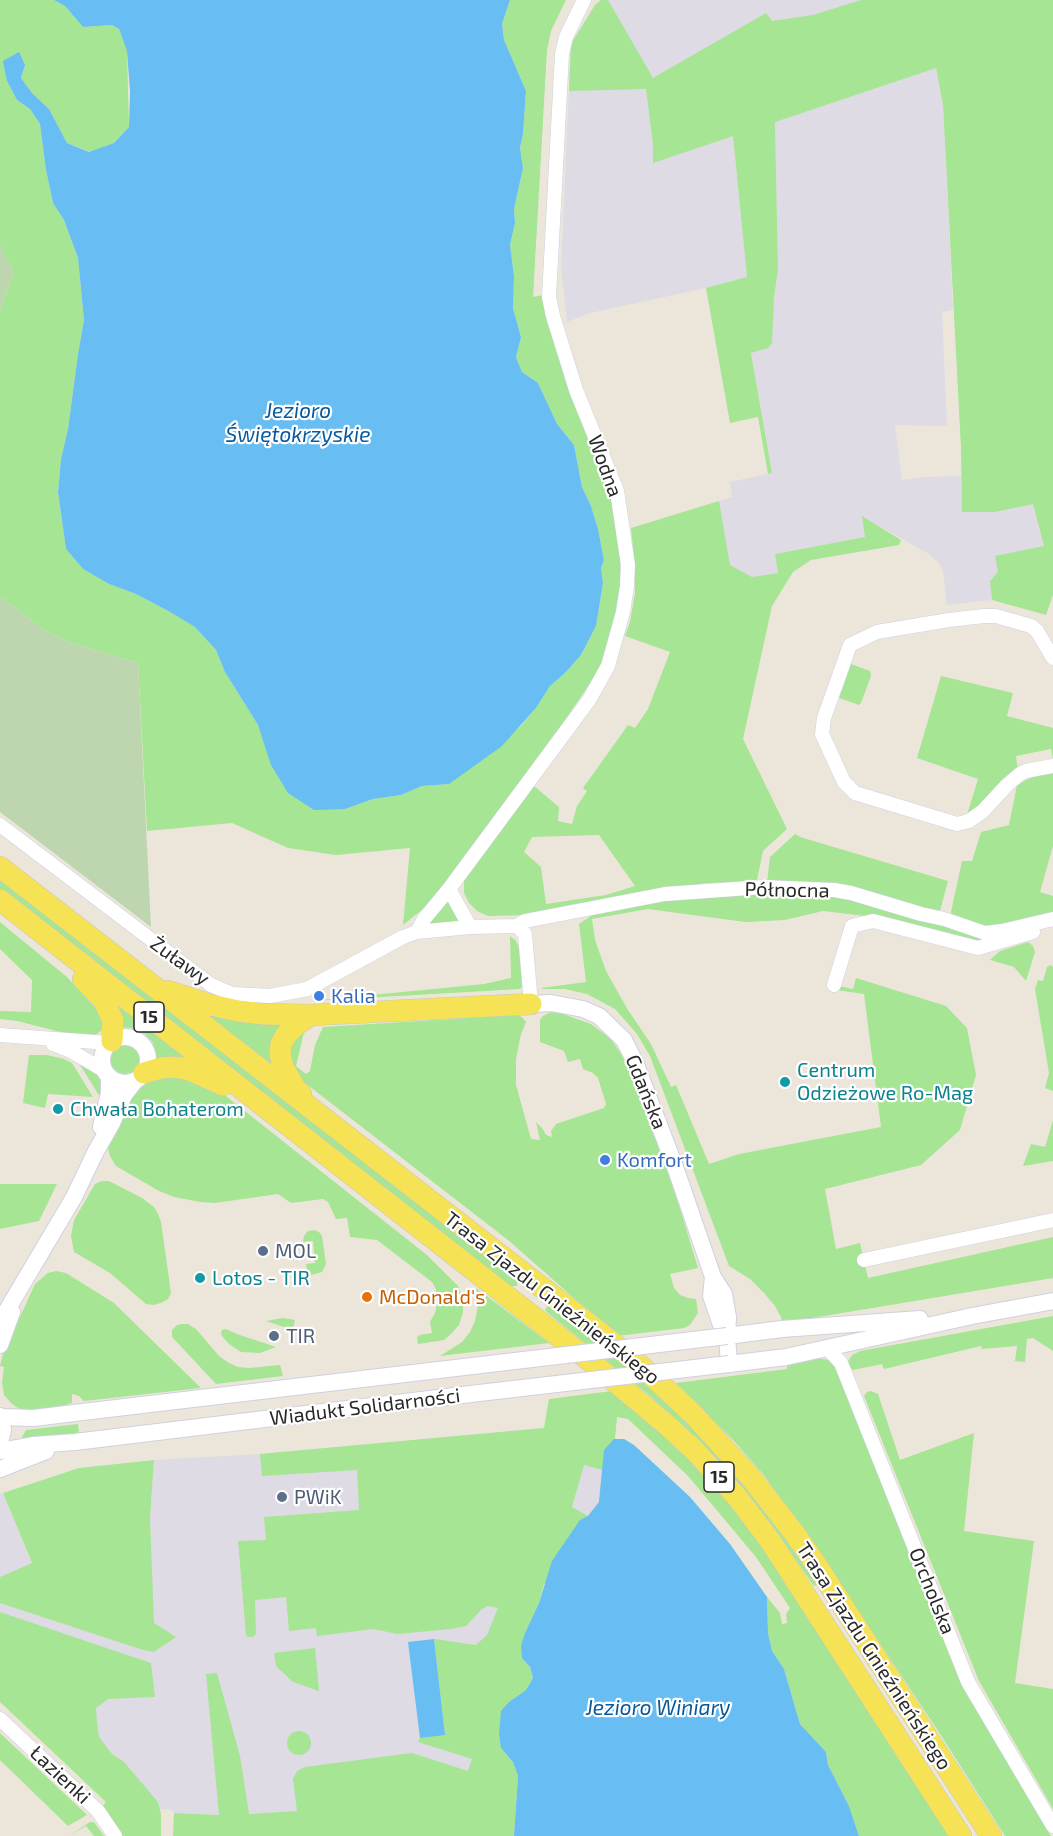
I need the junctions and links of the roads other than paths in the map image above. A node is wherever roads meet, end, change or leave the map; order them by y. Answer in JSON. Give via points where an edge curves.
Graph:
{"nodes":[{"id":1,"x":584,"y":0,"type":"edge"},
{"id":2,"x":1053,"y":658,"type":"edge"},
{"id":3,"x":1053,"y":766,"type":"edge"},
{"id":4,"x":0,"y":825,"type":"edge"},
{"id":5,"x":0,"y":867,"type":"edge"},
{"id":6,"x":449,"y":889,"type":"junction"},
{"id":7,"x":0,"y":900,"type":"edge"},
{"id":8,"x":21,"y":917,"type":"junction"},
{"id":9,"x":1053,"y":919,"type":"edge"},
{"id":10,"x":517,"y":926,"type":"junction"},
{"id":11,"x":1053,"y":926,"type":"edge"},
{"id":12,"x":470,"y":927,"type":"junction"},
{"id":13,"x":417,"y":932,"type":"junction"},
{"id":14,"x":150,"y":985,"type":"junction"},
{"id":15,"x":834,"y":986,"type":"dead end"},
{"id":16,"x":531,"y":1004,"type":"junction"},
{"id":17,"x":311,"y":1015,"type":"junction"},
{"id":18,"x":0,"y":1035,"type":"edge"},
{"id":19,"x":37,"y":1038,"type":"junction"},
{"id":20,"x":111,"y":1042,"type":"junction"},
{"id":21,"x":107,"y":1073,"type":"junction"},
{"id":22,"x":139,"y":1077,"type":"junction"},
{"id":23,"x":277,"y":1117,"type":"junction"},
{"id":24,"x":335,"y":1128,"type":"junction"},
{"id":25,"x":96,"y":1152,"type":"junction"},
{"id":26,"x":1053,"y":1220,"type":"edge"},
{"id":27,"x":864,"y":1260,"type":"dead end"},
{"id":28,"x":18,"y":1294,"type":"junction"},
{"id":29,"x":1053,"y":1301,"type":"edge"},
{"id":30,"x":972,"y":1316,"type":"junction"},
{"id":31,"x":0,"y":1322,"type":"edge"},
{"id":32,"x":726,"y":1336,"type":"junction"},
{"id":33,"x":0,"y":1345,"type":"edge"},
{"id":34,"x":828,"y":1348,"type":"junction"},
{"id":35,"x":729,"y":1364,"type":"junction"},
{"id":36,"x":0,"y":1417,"type":"edge"},
{"id":37,"x":75,"y":1442,"type":"junction"},
{"id":38,"x":0,"y":1443,"type":"edge"},
{"id":39,"x":0,"y":1451,"type":"edge"},
{"id":40,"x":0,"y":1469,"type":"edge"},
{"id":41,"x":0,"y":1719,"type":"edge"},
{"id":42,"x":1053,"y":1826,"type":"edge"},
{"id":43,"x":115,"y":1836,"type":"edge"},
{"id":44,"x":961,"y":1836,"type":"edge"},
{"id":45,"x":991,"y":1836,"type":"edge"}],
"edges":[{"from":1,"to":6,"type":"street","name":"Wodna","via":[[562,54],[549,297],[576,390],[617,491],[626,544],[627,586],[618,635],[599,683]]},
{"from":2,"to":3,"type":"street","via":[[1031,626],[996,616],[877,632],[850,645],[822,734],[843,782],[855,793],[957,824],[983,811],[1020,774]]},
{"from":4,"to":13,"type":"street","name":"Żuławy","via":[[211,985],[232,994],[270,996],[307,988]]},
{"from":5,"to":14,"type":"main road","name":"Trasa Zjazdu Gnieźnieńskiego","number":"15"},
{"from":6,"to":12,"type":"street"},
{"from":6,"to":13,"type":"street","name":"Wodna"},
{"from":7,"to":8,"type":"main road","name":"Trasa Zjazdu Gnieźnieńskiego","number":"15"},
{"from":8,"to":20,"type":"main road","via":[[102,998],[112,1021]]},
{"from":8,"to":23,"type":"main road","name":"Trasa Zjazdu Gnieźnieńskiego","number":"15"},
{"from":9,"to":10,"type":"street","name":"Północna","via":[[985,933],[850,892],[763,887],[665,894],[525,921]]},
{"from":10,"to":12,"type":"street","name":"Północna"},
{"from":10,"to":16,"type":"street","via":[[525,934]]},
{"from":11,"to":15,"type":"street","via":[[978,948],[873,921],[852,926]]},
{"from":12,"to":13,"type":"street","name":"Północna"},
{"from":14,"to":17,"type":"main road","via":[[238,1011]]},
{"from":14,"to":24,"type":"main road","name":"Trasa Zjazdu Gnieźnieńskiego","number":"15"},
{"from":16,"to":17,"type":"main road"},
{"from":16,"to":32,"type":"street","name":"Gdańska","via":[[583,1008],[599,1016],[624,1040],[673,1161],[713,1278],[711,1296]]},
{"from":17,"to":24,"type":"main road","via":[[286,1035],[280,1054],[295,1088]]},
{"from":18,"to":19,"type":"street"},
{"from":19,"to":20,"type":"street"},
{"from":19,"to":21,"type":"street"},
{"from":20,"to":21,"type":"street","via":[[102,1056]]},
{"from":20,"to":22,"type":"street","via":[[132,1038],[144,1046],[148,1059]]},
{"from":21,"to":22,"type":"street","via":[[118,1082],[129,1083]]},
{"from":21,"to":25,"type":"street","via":[[109,1093]]},
{"from":22,"to":23,"type":"main road","via":[[161,1068],[187,1070],[223,1084]]},
{"from":22,"to":25,"type":"street","via":[[124,1095]]},
{"from":23,"to":44,"type":"main road","name":"Trasa Zjazdu Gnieźnieńskiego","number":"15","via":[[590,1361],[695,1451],[771,1542]]},
{"from":24,"to":45,"type":"main road","name":"Trasa Zjazdu Gnieźnieńskiego","number":"15","via":[[633,1360],[717,1438],[759,1486],[813,1560]]},
{"from":25,"to":28,"type":"street"},
{"from":26,"to":27,"type":"street"},
{"from":28,"to":31,"type":"street"},
{"from":28,"to":33,"type":"street"},
{"from":29,"to":30,"type":"street"},
{"from":30,"to":32,"type":"street"},
{"from":30,"to":34,"type":"street"},
{"from":32,"to":35,"type":"street","name":"Gdańska"},
{"from":32,"to":36,"type":"street","name":"Wiadukt Solidarności","bridge":true,"via":[[34,1418]]},
{"from":34,"to":35,"type":"street"},
{"from":34,"to":42,"type":"street","name":"Orcholska","via":[[841,1363],[968,1682]]},
{"from":35,"to":37,"type":"street","name":"Wiadukt Solidarności","bridge":true},
{"from":36,"to":38,"type":"street"},
{"from":37,"to":39,"type":"street","name":"Wiadukt Solidarności"},
{"from":37,"to":40,"type":"street"},
{"from":41,"to":43,"type":"street","name":"Łazienki","via":[[98,1811]]}]}
